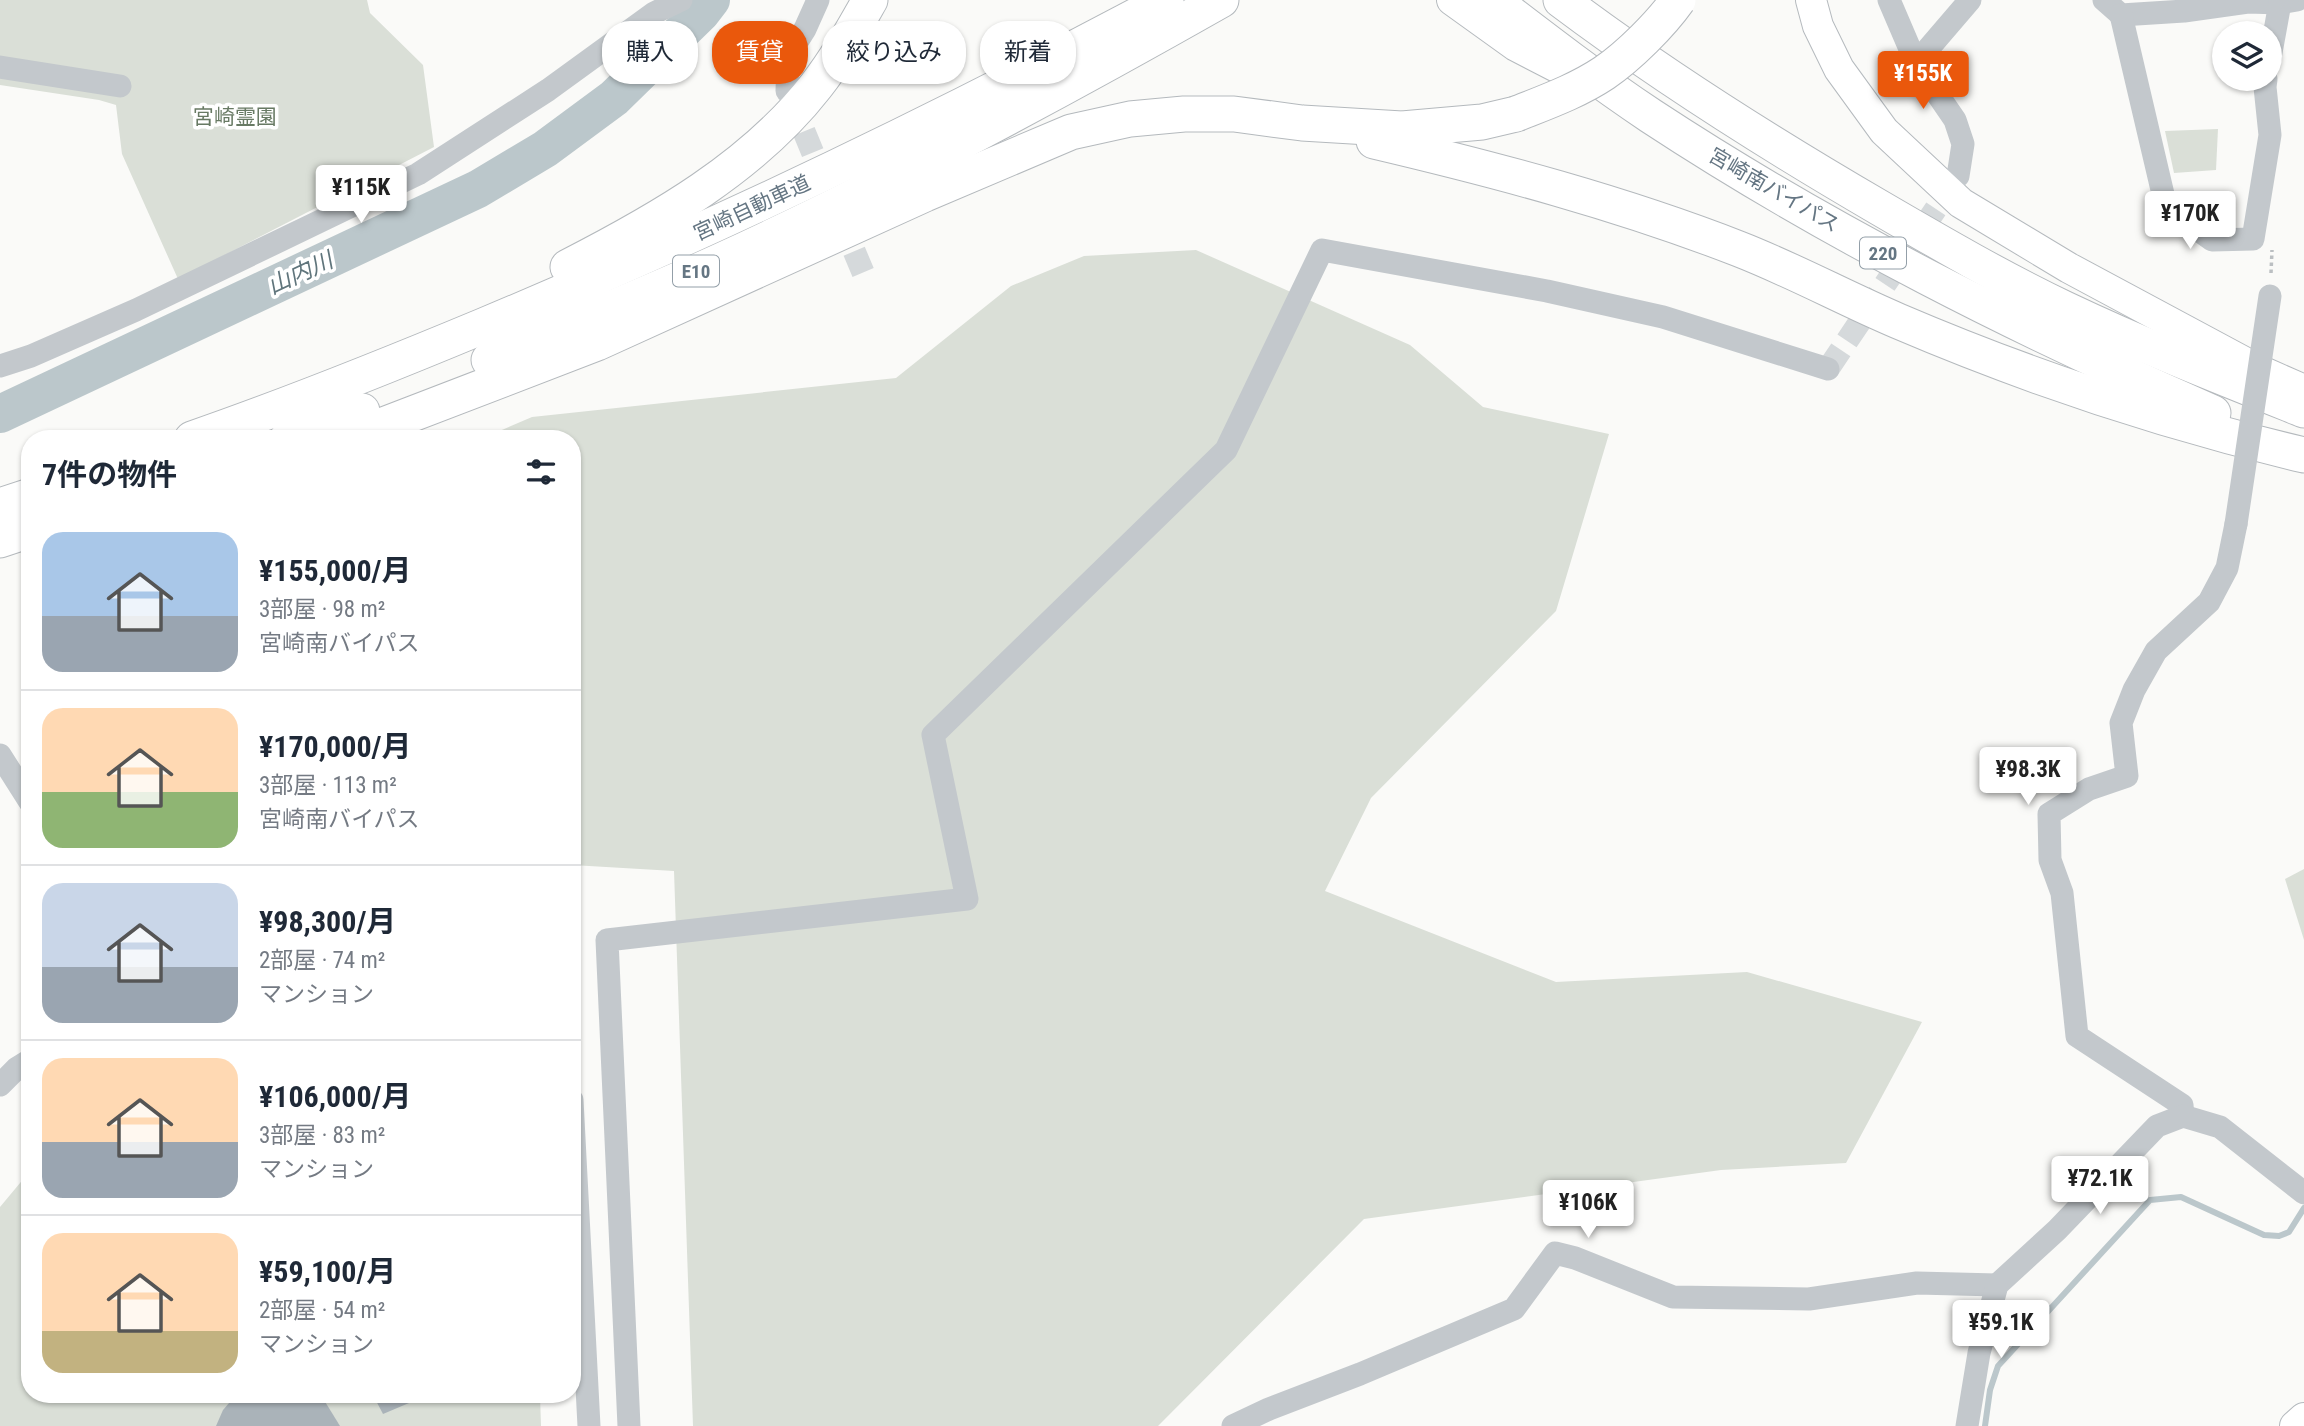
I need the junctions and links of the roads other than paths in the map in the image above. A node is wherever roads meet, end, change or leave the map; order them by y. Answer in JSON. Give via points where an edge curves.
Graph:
{"nodes":[{"id":1,"x":681,"y":0,"type":"edge"},
{"id":2,"x":818,"y":0,"type":"edge"},
{"id":3,"x":870,"y":0,"type":"edge"},
{"id":4,"x":1222,"y":0,"type":"edge"},
{"id":5,"x":1452,"y":0,"type":"edge"},
{"id":6,"x":1493,"y":0,"type":"edge"},
{"id":7,"x":1561,"y":0,"type":"edge"},
{"id":8,"x":1590,"y":0,"type":"edge"},
{"id":9,"x":1678,"y":0,"type":"edge"},
{"id":10,"x":1811,"y":0,"type":"edge"},
{"id":11,"x":1889,"y":0,"type":"edge"},
{"id":12,"x":1970,"y":0,"type":"edge"},
{"id":13,"x":2289,"y":2,"type":"edge"},
{"id":14,"x":2113,"y":7,"type":"edge"},
{"id":15,"x":1153,"y":12,"type":"edge"},
{"id":16,"x":2282,"y":23,"type":"edge"},
{"id":17,"x":1916,"y":63,"type":"junction"},
{"id":18,"x":0,"y":67,"type":"edge"},
{"id":19,"x":120,"y":86,"type":"dead end"},
{"id":20,"x":787,"y":91,"type":"tunnel mouth"},
{"id":21,"x":2265,"y":91,"type":"edge"},
{"id":22,"x":1690,"y":92,"type":"junction"},
{"id":23,"x":1650,"y":116,"type":"junction"},
{"id":24,"x":1303,"y":123,"type":"junction"},
{"id":25,"x":1958,"y":176,"type":"tunnel mouth"},
{"id":26,"x":2270,"y":296,"type":"dead end"},
{"id":27,"x":390,"y":364,"type":"junction"},
{"id":28,"x":0,"y":366,"type":"edge"},
{"id":29,"x":1828,"y":369,"type":"dead end"},
{"id":30,"x":2304,"y":390,"type":"edge"},
{"id":31,"x":2304,"y":410,"type":"edge"},
{"id":32,"x":216,"y":430,"type":"edge"},
{"id":33,"x":311,"y":430,"type":"edge"},
{"id":34,"x":370,"y":430,"type":"edge"},
{"id":35,"x":2304,"y":453,"type":"edge"},
{"id":36,"x":21,"y":499,"type":"edge"},
{"id":37,"x":0,"y":506,"type":"edge"},
{"id":38,"x":21,"y":533,"type":"edge"},
{"id":39,"x":0,"y":540,"type":"edge"},
{"id":40,"x":0,"y":754,"type":"edge"},
{"id":41,"x":21,"y":788,"type":"edge"},
{"id":42,"x":21,"y":1065,"type":"edge"},
{"id":43,"x":0,"y":1085,"type":"edge"},
{"id":44,"x":2183,"y":1116,"type":"junction"},
{"id":45,"x":2304,"y":1194,"type":"edge"},
{"id":46,"x":581,"y":1273,"type":"edge"},
{"id":47,"x":1997,"y":1285,"type":"junction"},
{"id":48,"x":2304,"y":1418,"type":"edge"},
{"id":49,"x":589,"y":1426,"type":"edge"},
{"id":50,"x":629,"y":1426,"type":"edge"},
{"id":51,"x":1233,"y":1426,"type":"edge"},
{"id":52,"x":1967,"y":1426,"type":"edge"},
{"id":53,"x":2295,"y":1426,"type":"edge"}],
"edges":[{"from":1,"to":28,"type":"street","via":[[654,13],[548,90],[418,174],[136,310]]},
{"from":2,"to":20,"type":"street","via":[[788,56]]},
{"from":3,"to":27,"type":"highway","via":[[814,88],[740,160],[666,214]]},
{"from":4,"to":15,"type":"highway"},
{"from":5,"to":23,"type":"main road","via":[[1516,46]]},
{"from":6,"to":23,"type":"highway","name":"宮崎南バイパス","number":"220"},
{"from":7,"to":22,"type":"highway","name":"宮崎南バイパス","number":"220"},
{"from":8,"to":22,"type":"highway"},
{"from":9,"to":24,"type":"highway","bridge":true,"via":[[1605,72],[1516,114],[1402,129]]},
{"from":10,"to":30,"type":"main road","via":[[1839,69],[1884,131],[1961,203],[2069,268]]},
{"from":11,"to":17,"type":"street"},
{"from":12,"to":17,"type":"street"},
{"from":13,"to":14,"type":"street","via":[[2248,2],[2185,11]]},
{"from":13,"to":16,"type":"street"},
{"from":14,"to":21,"type":"street","via":[[2166,207],[2212,240],[2253,239],[2270,135]]},
{"from":15,"to":27,"type":"highway","name":"宮崎自動車道","number":"E10","via":[[768,202]]},
{"from":15,"to":33,"type":"highway","name":"宮崎自動車道","number":"E10","via":[[1092,73],[878,184],[718,262]]},
{"from":17,"to":25,"type":"street","via":[[1955,120],[1963,144]]},
{"from":18,"to":19,"type":"street"},
{"from":22,"to":31,"type":"highway","name":"宮崎南バイパス","number":"220","via":[[1924,234],[2064,308]]},
{"from":23,"to":35,"type":"highway","name":"宮崎南バイパス","number":"220","via":[[1778,195],[2005,317]]},
{"from":24,"to":34,"type":"highway","via":[[1234,114],[1184,114],[1129,119],[1071,132],[597,343]]},
{"from":24,"to":35,"type":"highway","via":[[1468,164],[1643,215],[1739,248],[1995,361],[2222,436]]},
{"from":26,"to":44,"type":"street","bridge":true,"via":[[2227,568],[2209,602],[2156,651],[2134,690],[2121,723],[2127,776],[2089,789],[2049,814],[2050,860],[2062,893],[2077,1036],[2182,1105]]},
{"from":27,"to":32,"type":"highway","name":"宮崎自動車道","number":"E10"},
{"from":29,"to":50,"type":"street","via":[[1662,317],[1322,250],[1226,450],[933,735],[967,900],[607,940]]},
{"from":36,"to":37,"type":"highway"},
{"from":38,"to":39,"type":"highway"},
{"from":40,"to":41,"type":"street"},
{"from":42,"to":43,"type":"street"},
{"from":44,"to":45,"type":"street","via":[[2220,1127]]},
{"from":44,"to":47,"type":"street","via":[[2157,1126]]},
{"from":46,"to":49,"type":"street"},
{"from":47,"to":51,"type":"street","via":[[1917,1283],[1809,1299],[1673,1297],[1555,1252],[1514,1309]]},
{"from":47,"to":52,"type":"street"},
{"from":48,"to":53,"type":"main road"}]}
